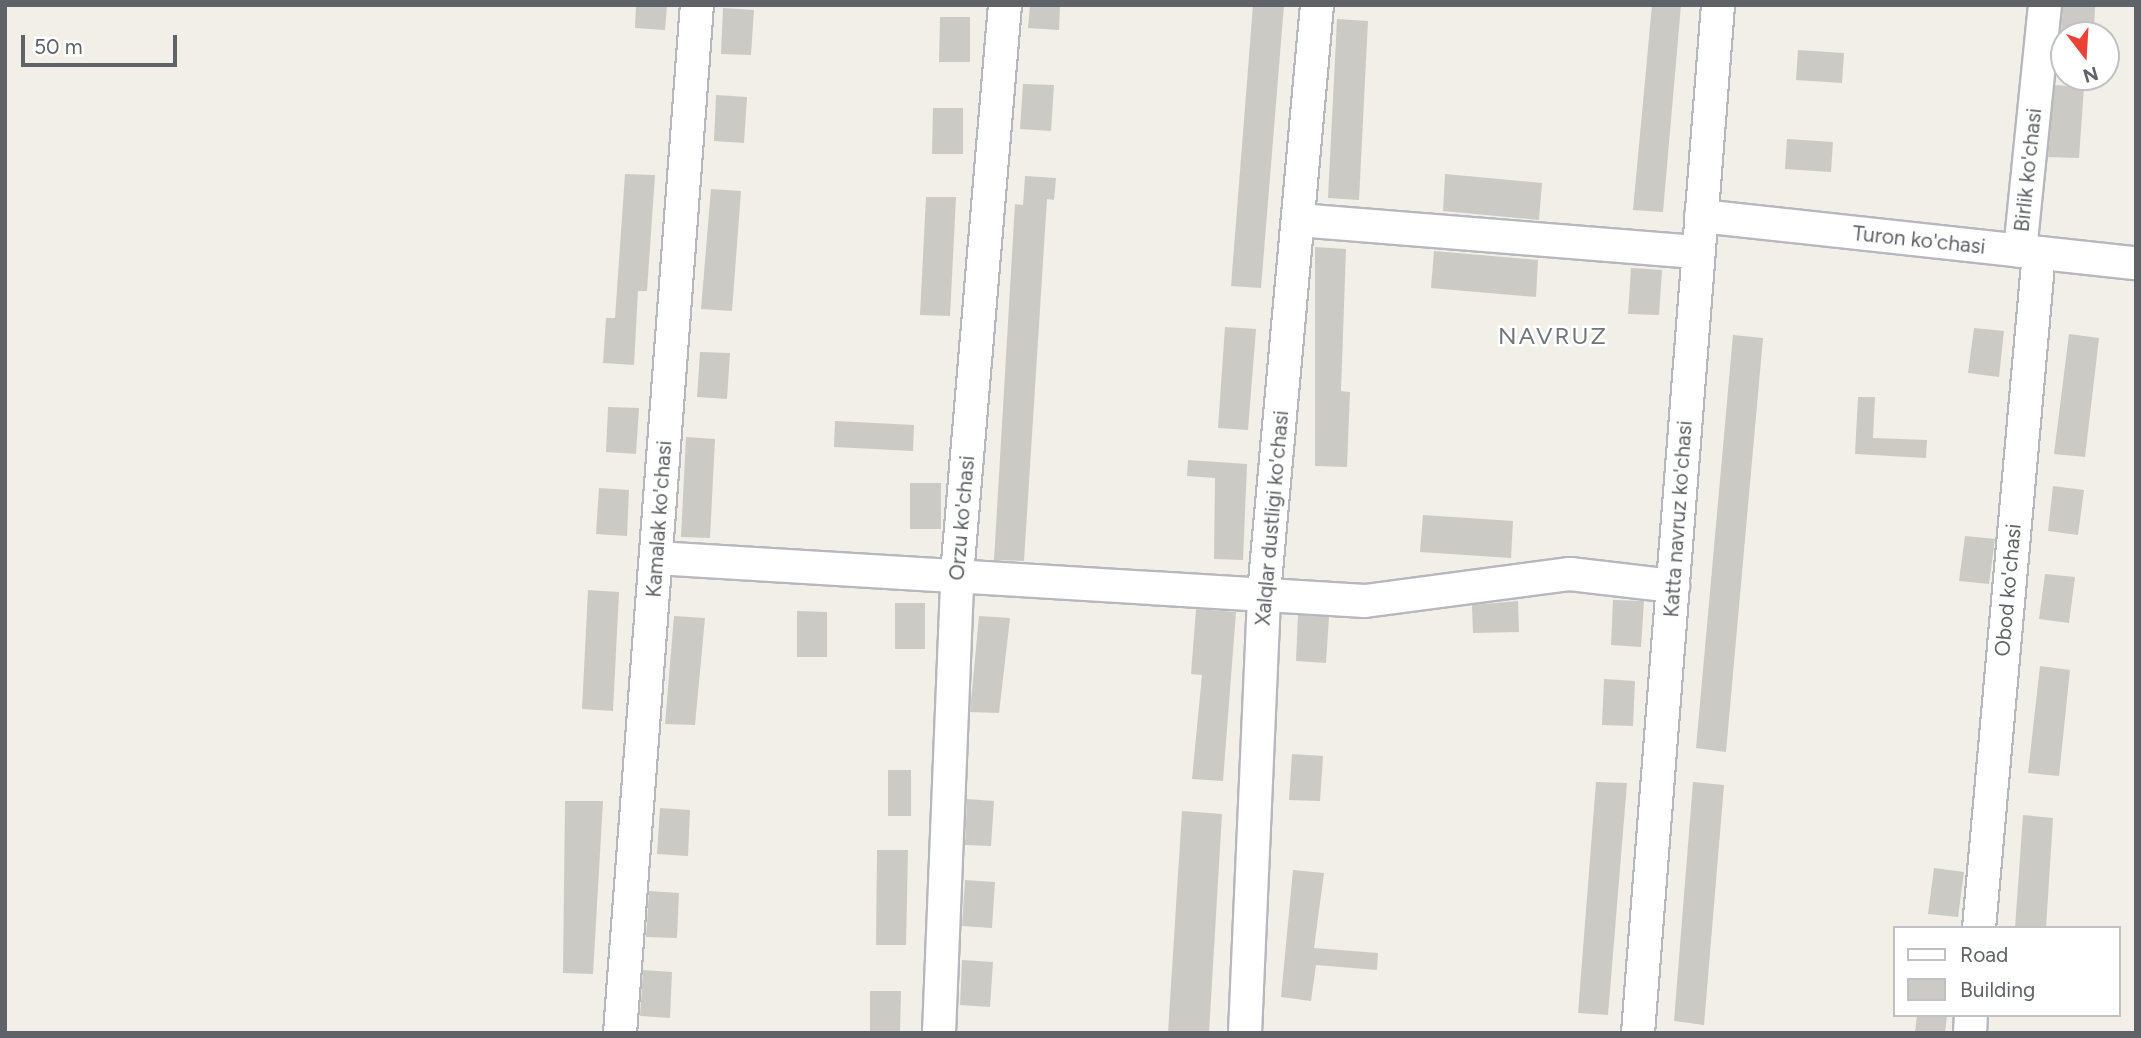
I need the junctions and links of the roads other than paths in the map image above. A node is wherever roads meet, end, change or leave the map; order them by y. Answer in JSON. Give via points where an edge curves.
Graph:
{"nodes":[{"id":1,"x":697,"y":5,"type":"edge"},
{"id":2,"x":1005,"y":5,"type":"edge"},
{"id":3,"x":1317,"y":5,"type":"edge"},
{"id":4,"x":1718,"y":5,"type":"edge"},
{"id":5,"x":2045,"y":5,"type":"edge"},
{"id":6,"x":1702,"y":216,"type":"junction"},
{"id":7,"x":1298,"y":220,"type":"junction"},
{"id":8,"x":1699,"y":252,"type":"junction"},
{"id":9,"x":2029,"y":252,"type":"junction"},
{"id":10,"x":2136,"y":263,"type":"edge"},
{"id":11,"x":656,"y":558,"type":"junction"},
{"id":12,"x":957,"y":575,"type":"junction"},
{"id":13,"x":1673,"y":586,"type":"junction"},
{"id":14,"x":1265,"y":593,"type":"junction"},
{"id":15,"x":1979,"y":926,"type":"edge"},
{"id":16,"x":620,"y":1033,"type":"edge"},
{"id":17,"x":939,"y":1033,"type":"edge"},
{"id":18,"x":1245,"y":1033,"type":"edge"},
{"id":19,"x":1638,"y":1033,"type":"edge"}],
"edges":[{"from":1,"to":11,"type":"street","name":"Kamalak ko'chasi"},
{"from":2,"to":12,"type":"street","name":"Orzu ko'chasi"},
{"from":3,"to":7,"type":"street","name":"Xalqlar dustligi ko'chasi"},
{"from":4,"to":6,"type":"street","name":"Katta navruz ko'chasi"},
{"from":5,"to":9,"type":"street","name":"Birlik ko'chasi"},
{"from":6,"to":8,"type":"street","name":"Katta navruz ko'chasi"},
{"from":6,"to":9,"type":"street","name":"Turon ko'chasi"},
{"from":7,"to":8,"type":"street"},
{"from":7,"to":14,"type":"street","name":"Xalqlar dustligi ko'chasi"},
{"from":8,"to":13,"type":"street","name":"Katta navruz ko'chasi"},
{"from":9,"to":10,"type":"street","name":"Turon ko'chasi"},
{"from":9,"to":15,"type":"street","name":"Obod ko'chasi"},
{"from":11,"to":12,"type":"street"},
{"from":11,"to":16,"type":"street","name":"Kamalak ko'chasi"},
{"from":12,"to":14,"type":"street"},
{"from":12,"to":17,"type":"street","name":"Orzu ko'chasi"},
{"from":13,"to":14,"type":"street","via":[[1570,574],[1365,601]]},
{"from":13,"to":19,"type":"street","name":"Katta navruz ko'chasi"},
{"from":14,"to":18,"type":"street","name":"Xalqlar dustligi ko'chasi"}]}
